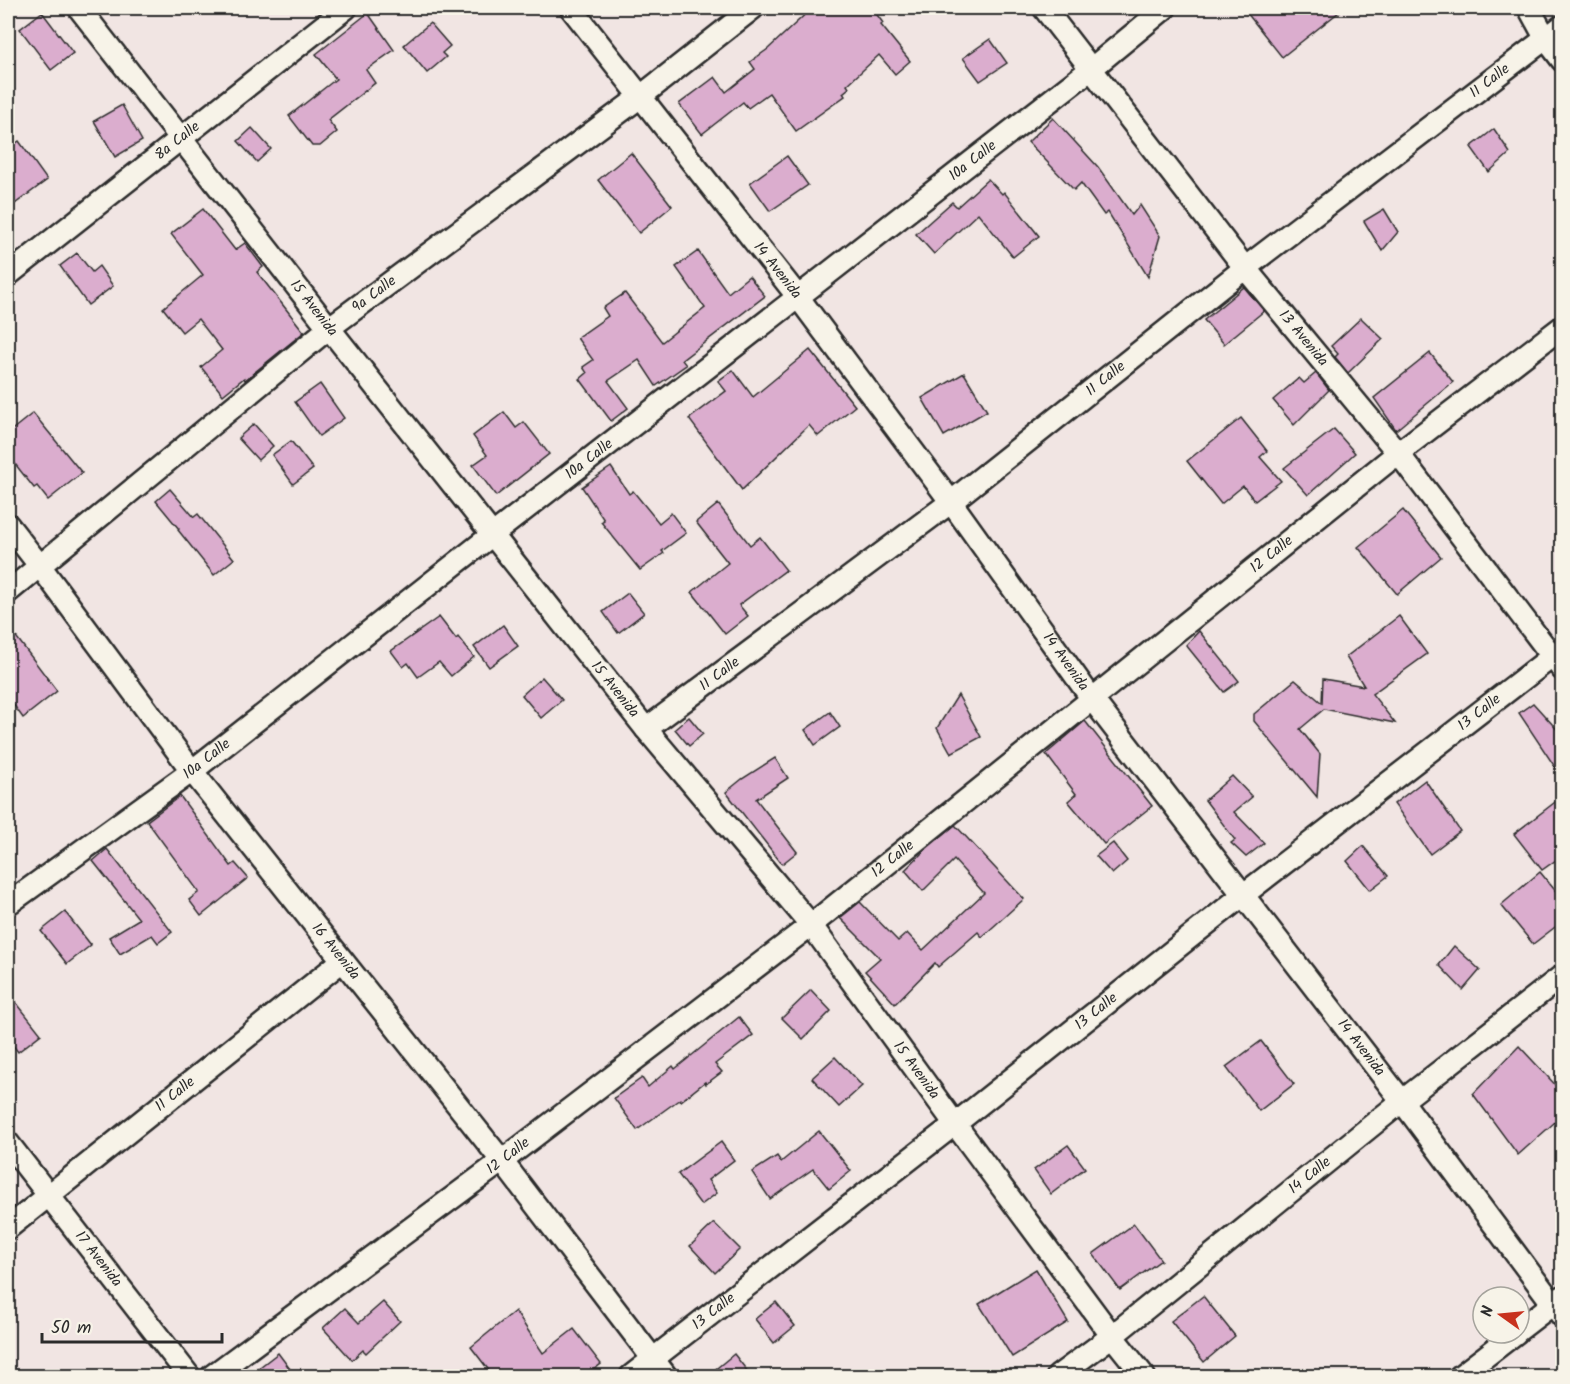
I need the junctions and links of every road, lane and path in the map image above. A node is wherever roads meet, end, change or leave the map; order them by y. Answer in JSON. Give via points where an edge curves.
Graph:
{"nodes":[{"id":1,"x":79,"y":8,"type":"edge"},
{"id":2,"x":346,"y":8,"type":"edge"},
{"id":3,"x":571,"y":8,"type":"edge"},
{"id":4,"x":753,"y":8,"type":"edge"},
{"id":5,"x":1044,"y":8,"type":"edge"},
{"id":6,"x":1165,"y":8,"type":"edge"},
{"id":7,"x":1528,"y":8,"type":"edge"},
{"id":8,"x":1554,"y":32,"type":"edge"},
{"id":9,"x":1563,"y":60,"type":"edge"},
{"id":10,"x":1091,"y":69,"type":"junction"},
{"id":11,"x":640,"y":97,"type":"junction"},
{"id":12,"x":181,"y":139,"type":"junction"},
{"id":13,"x":1245,"y":268,"type":"junction"},
{"id":14,"x":8,"y":275,"type":"edge"},
{"id":15,"x":798,"y":297,"type":"junction"},
{"id":16,"x":1563,"y":327,"type":"edge"},
{"id":17,"x":329,"y":328,"type":"junction"},
{"id":18,"x":1398,"y":453,"type":"junction"},
{"id":19,"x":951,"y":502,"type":"junction"},
{"id":20,"x":8,"y":525,"type":"edge"},
{"id":21,"x":492,"y":534,"type":"junction"},
{"id":22,"x":40,"y":567,"type":"junction"},
{"id":23,"x":8,"y":592,"type":"edge"},
{"id":24,"x":1559,"y":658,"type":"edge"},
{"id":25,"x":1092,"y":699,"type":"junction"},
{"id":26,"x":646,"y":729,"type":"junction"},
{"id":27,"x":192,"y":771,"type":"junction"},
{"id":28,"x":1243,"y":895,"type":"junction"},
{"id":29,"x":8,"y":904,"type":"edge"},
{"id":30,"x":811,"y":925,"type":"junction"},
{"id":31,"x":342,"y":961,"type":"junction"},
{"id":32,"x":1563,"y":976,"type":"edge"},
{"id":33,"x":1402,"y":1101,"type":"junction"},
{"id":34,"x":956,"y":1124,"type":"junction"},
{"id":35,"x":8,"y":1143,"type":"edge"},
{"id":36,"x":502,"y":1161,"type":"junction"},
{"id":37,"x":50,"y":1195,"type":"junction"},
{"id":38,"x":8,"y":1228,"type":"edge"},
{"id":39,"x":1559,"y":1306,"type":"edge"},
{"id":40,"x":1531,"y":1323,"type":"edge"},
{"id":41,"x":1112,"y":1336,"type":"junction"},
{"id":42,"x":1501,"y":1345,"type":"edge"},
{"id":43,"x":653,"y":1360,"type":"junction"},
{"id":44,"x":189,"y":1377,"type":"edge"},
{"id":45,"x":212,"y":1377,"type":"edge"},
{"id":46,"x":631,"y":1377,"type":"edge"},
{"id":47,"x":666,"y":1377,"type":"edge"},
{"id":48,"x":1058,"y":1377,"type":"edge"},
{"id":49,"x":1144,"y":1377,"type":"edge"},
{"id":50,"x":1460,"y":1377,"type":"edge"}],
"edges":[{"from":1,"to":12,"type":"street","name":"15 Avenida"},
{"from":2,"to":12,"type":"street","name":"8a Calle"},
{"from":3,"to":11,"type":"street","name":"14 Avenida"},
{"from":4,"to":11,"type":"street","name":"9a Calle"},
{"from":5,"to":10,"type":"street","name":"13 Avenida"},
{"from":6,"to":10,"type":"street","name":"10a Calle"},
{"from":7,"to":8,"type":"street"},
{"from":8,"to":9,"type":"street"},
{"from":8,"to":13,"type":"street","name":"11 Calle"},
{"from":10,"to":13,"type":"street","name":"13 Avenida"},
{"from":10,"to":15,"type":"street","name":"10a Calle"},
{"from":11,"to":15,"type":"street","name":"14 Avenida"},
{"from":11,"to":17,"type":"street","name":"9a Calle"},
{"from":12,"to":14,"type":"street","name":"8a Calle"},
{"from":12,"to":17,"type":"street","name":"15 Avenida"},
{"from":13,"to":18,"type":"street","name":"13 Avenida"},
{"from":13,"to":19,"type":"street","name":"11 Calle"},
{"from":15,"to":19,"type":"street","name":"14 Avenida"},
{"from":15,"to":21,"type":"street","name":"10a Calle"},
{"from":16,"to":18,"type":"street","name":"12 Calle"},
{"from":17,"to":21,"type":"street","name":"15 Avenida"},
{"from":17,"to":22,"type":"street","name":"9a Calle"},
{"from":18,"to":24,"type":"street","name":"13 Avenida"},
{"from":18,"to":25,"type":"street","name":"12 Calle"},
{"from":19,"to":25,"type":"street","name":"14 Avenida"},
{"from":19,"to":26,"type":"street","name":"11 Calle"},
{"from":20,"to":22,"type":"street","name":"16 Avenida"},
{"from":21,"to":26,"type":"street","name":"15 Avenida"},
{"from":21,"to":27,"type":"street","name":"10a Calle"},
{"from":22,"to":23,"type":"street","name":"9a Calle"},
{"from":22,"to":27,"type":"street","name":"16 Avenida"},
{"from":24,"to":28,"type":"street","name":"13 Calle"},
{"from":25,"to":28,"type":"street","name":"14 Avenida"},
{"from":25,"to":30,"type":"street","name":"12 Calle"},
{"from":26,"to":30,"type":"street","name":"15 Avenida"},
{"from":27,"to":29,"type":"street","name":"10a Calle"},
{"from":27,"to":31,"type":"street","name":"16 Avenida"},
{"from":28,"to":33,"type":"street","name":"14 Avenida"},
{"from":28,"to":34,"type":"street","name":"13 Calle"},
{"from":30,"to":34,"type":"street","name":"15 Avenida"},
{"from":30,"to":36,"type":"street","name":"12 Calle"},
{"from":31,"to":36,"type":"street","name":"16 Avenida"},
{"from":31,"to":37,"type":"street","name":"11 Calle"},
{"from":32,"to":33,"type":"street","name":"14 Calle"},
{"from":33,"to":39,"type":"street","name":"14 Avenida"},
{"from":33,"to":41,"type":"street","name":"14 Calle"},
{"from":34,"to":41,"type":"street","name":"15 Avenida"},
{"from":34,"to":43,"type":"street","name":"13 Calle"},
{"from":35,"to":37,"type":"street","name":"17 Avenida"},
{"from":36,"to":43,"type":"street","name":"16 Avenida"},
{"from":36,"to":45,"type":"street","name":"12 Calle"},
{"from":37,"to":38,"type":"street","name":"11 Calle"},
{"from":37,"to":44,"type":"street","name":"17 Avenida"},
{"from":39,"to":40,"type":"street"},
{"from":41,"to":48,"type":"street","name":"14 Calle"},
{"from":41,"to":49,"type":"street","name":"15 Avenida"},
{"from":42,"to":50,"type":"street"},
{"from":43,"to":46,"type":"street","name":"13 Calle"},
{"from":43,"to":47,"type":"street","name":"16 Avenida"}]}
